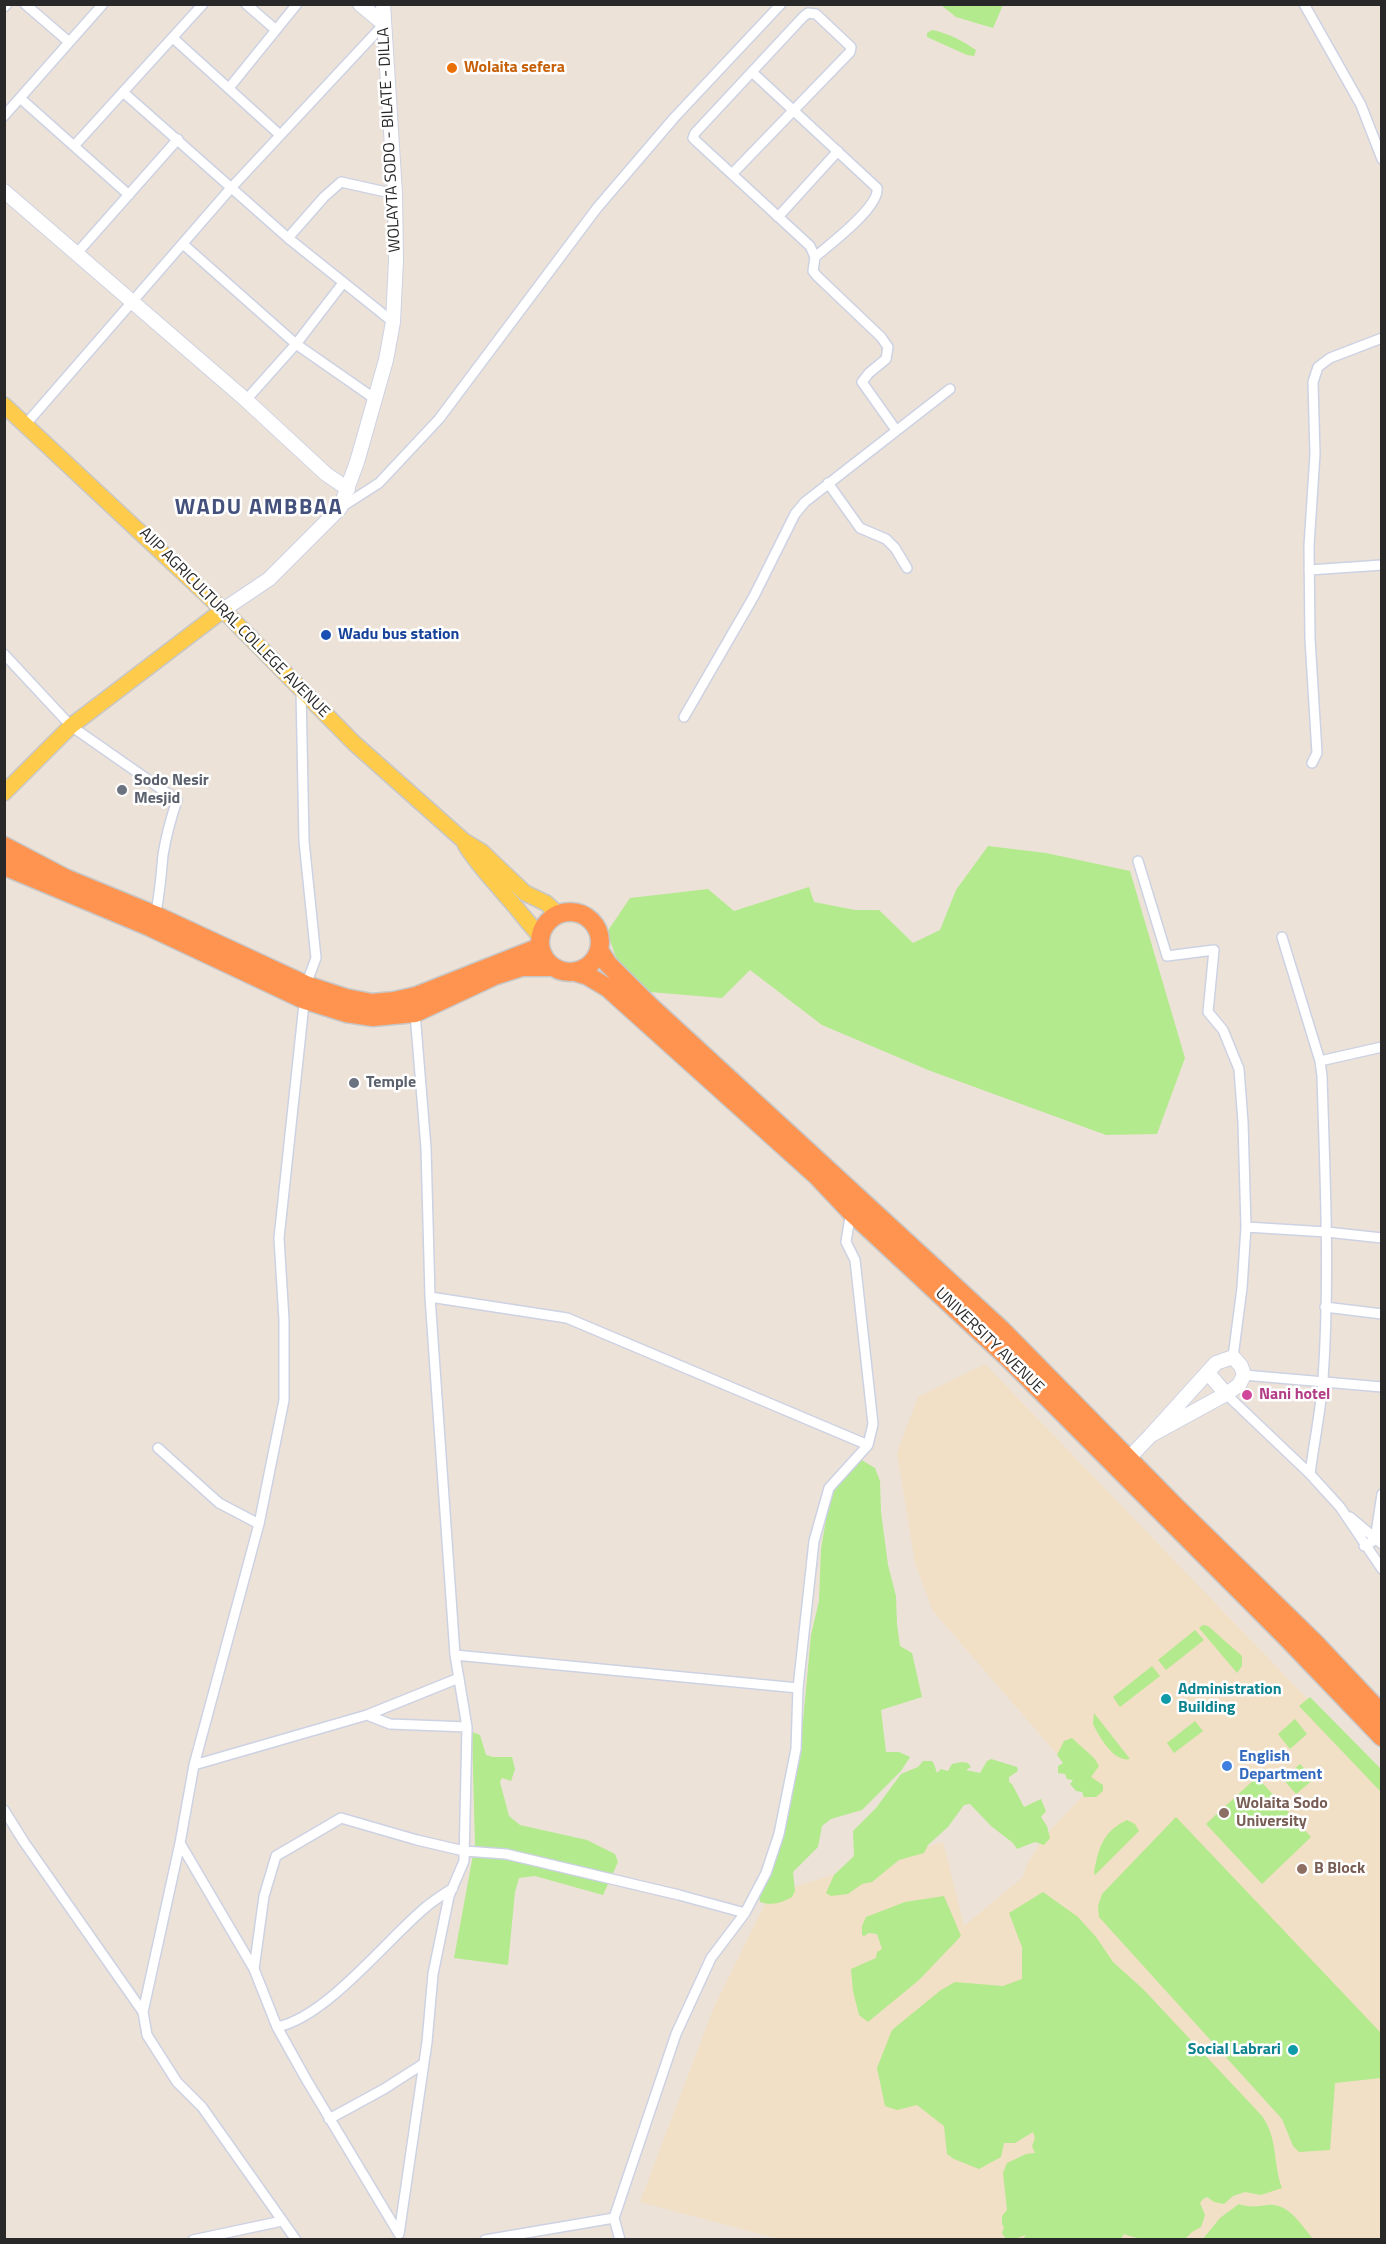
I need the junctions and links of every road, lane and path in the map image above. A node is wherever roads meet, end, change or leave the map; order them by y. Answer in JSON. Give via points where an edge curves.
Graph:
{"nodes":[{"id":1,"x":25,"y":4,"type":"edge"},
{"id":2,"x":103,"y":4,"type":"edge"},
{"id":3,"x":202,"y":4,"type":"edge"},
{"id":4,"x":246,"y":4,"type":"edge"},
{"id":5,"x":297,"y":4,"type":"edge"},
{"id":6,"x":360,"y":4,"type":"edge"},
{"id":7,"x":383,"y":4,"type":"edge"},
{"id":8,"x":781,"y":4,"type":"edge"},
{"id":9,"x":1304,"y":4,"type":"edge"},
{"id":10,"x":384,"y":24,"type":"junction"},
{"id":11,"x":276,"y":30,"type":"junction"},
{"id":12,"x":173,"y":38,"type":"junction"},
{"id":13,"x":69,"y":42,"type":"junction"},
{"id":14,"x":752,"y":72,"type":"junction"},
{"id":15,"x":229,"y":88,"type":"junction"},
{"id":16,"x":123,"y":92,"type":"junction"},
{"id":17,"x":20,"y":98,"type":"junction"},
{"id":18,"x":793,"y":110,"type":"junction"},
{"id":19,"x":4,"y":116,"type":"edge"},
{"id":20,"x":280,"y":135,"type":"junction"},
{"id":21,"x":178,"y":139,"type":"junction"},
{"id":22,"x":74,"y":146,"type":"junction"},
{"id":23,"x":838,"y":151,"type":"junction"},
{"id":24,"x":1382,"y":159,"type":"edge"},
{"id":25,"x":732,"y":174,"type":"junction"},
{"id":26,"x":231,"y":188,"type":"junction"},
{"id":27,"x":4,"y":190,"type":"edge"},
{"id":28,"x":395,"y":194,"type":"junction"},
{"id":29,"x":129,"y":195,"type":"junction"},
{"id":30,"x":778,"y":217,"type":"junction"},
{"id":31,"x":288,"y":238,"type":"junction"},
{"id":32,"x":183,"y":244,"type":"junction"},
{"id":33,"x":78,"y":252,"type":"junction"},
{"id":34,"x":815,"y":257,"type":"junction"},
{"id":35,"x":343,"y":283,"type":"junction"},
{"id":36,"x":132,"y":301,"type":"junction"},
{"id":37,"x":393,"y":322,"type":"junction"},
{"id":38,"x":1382,"y":338,"type":"edge"},
{"id":39,"x":296,"y":344,"type":"junction"},
{"id":40,"x":950,"y":389,"type":"dead end"},
{"id":41,"x":375,"y":399,"type":"junction"},
{"id":42,"x":246,"y":400,"type":"junction"},
{"id":43,"x":6,"y":408,"type":"edge"},
{"id":44,"x":26,"y":424,"type":"junction"},
{"id":45,"x":896,"y":430,"type":"junction"},
{"id":46,"x":828,"y":483,"type":"junction"},
{"id":47,"x":348,"y":489,"type":"junction"},
{"id":48,"x":340,"y":508,"type":"junction"},
{"id":49,"x":1382,"y":565,"type":"edge"},
{"id":50,"x":907,"y":568,"type":"dead end"},
{"id":51,"x":1309,"y":570,"type":"junction"},
{"id":52,"x":223,"y":610,"type":"junction"},
{"id":53,"x":4,"y":654,"type":"edge"},
{"id":54,"x":301,"y":688,"type":"junction"},
{"id":55,"x":684,"y":717,"type":"dead end"},
{"id":56,"x":71,"y":726,"type":"junction"},
{"id":57,"x":1312,"y":763,"type":"dead end"},
{"id":58,"x":4,"y":793,"type":"edge"},
{"id":59,"x":464,"y":841,"type":"junction"},
{"id":60,"x":4,"y":846,"type":"edge"},
{"id":61,"x":1138,"y":861,"type":"dead end"},
{"id":62,"x":4,"y":866,"type":"edge"},
{"id":63,"x":558,"y":914,"type":"junction"},
{"id":64,"x":153,"y":921,"type":"junction"},
{"id":65,"x":1282,"y":937,"type":"dead end"},
{"id":66,"x":540,"y":941,"type":"junction"},
{"id":67,"x":599,"y":950,"type":"junction"},
{"id":68,"x":552,"y":967,"type":"junction"},
{"id":69,"x":575,"y":972,"type":"junction"},
{"id":70,"x":305,"y":992,"type":"junction"},
{"id":71,"x":415,"y":1013,"type":"junction"},
{"id":72,"x":1382,"y":1047,"type":"edge"},
{"id":73,"x":1320,"y":1061,"type":"junction"},
{"id":74,"x":856,"y":1206,"type":"junction"},
{"id":75,"x":1246,"y":1227,"type":"junction"},
{"id":76,"x":1326,"y":1232,"type":"junction"},
{"id":77,"x":1382,"y":1238,"type":"edge"},
{"id":78,"x":430,"y":1297,"type":"junction"},
{"id":79,"x":1325,"y":1307,"type":"junction"},
{"id":80,"x":1382,"y":1314,"type":"edge"},
{"id":81,"x":1233,"y":1357,"type":"junction"},
{"id":82,"x":1208,"y":1373,"type":"junction"},
{"id":83,"x":1244,"y":1375,"type":"junction"},
{"id":84,"x":1323,"y":1380,"type":"junction"},
{"id":85,"x":1382,"y":1387,"type":"edge"},
{"id":86,"x":1226,"y":1394,"type":"junction"},
{"id":87,"x":1152,"y":1435,"type":"junction"},
{"id":88,"x":868,"y":1445,"type":"junction"},
{"id":89,"x":158,"y":1448,"type":"dead end"},
{"id":90,"x":1128,"y":1459,"type":"junction"},
{"id":91,"x":1310,"y":1474,"type":"junction"},
{"id":92,"x":1382,"y":1494,"type":"edge"},
{"id":93,"x":1340,"y":1507,"type":"junction"},
{"id":94,"x":259,"y":1524,"type":"junction"},
{"id":95,"x":1378,"y":1542,"type":"edge"},
{"id":96,"x":1364,"y":1546,"type":"junction"},
{"id":97,"x":1382,"y":1569,"type":"edge"},
{"id":98,"x":1309,"y":1649,"type":"junction"},
{"id":99,"x":455,"y":1655,"type":"junction"},
{"id":100,"x":459,"y":1678,"type":"junction"},
{"id":101,"x":798,"y":1688,"type":"junction"},
{"id":102,"x":1382,"y":1714,"type":"edge"},
{"id":103,"x":367,"y":1715,"type":"junction"},
{"id":104,"x":467,"y":1727,"type":"junction"},
{"id":105,"x":1382,"y":1737,"type":"edge"},
{"id":106,"x":194,"y":1765,"type":"junction"},
{"id":107,"x":4,"y":1810,"type":"edge"},
{"id":108,"x":180,"y":1843,"type":"junction"},
{"id":109,"x":464,"y":1851,"type":"junction"},
{"id":110,"x":453,"y":1888,"type":"junction"},
{"id":111,"x":745,"y":1913,"type":"junction"},
{"id":112,"x":254,"y":1969,"type":"junction"},
{"id":113,"x":143,"y":2012,"type":"junction"},
{"id":114,"x":277,"y":2026,"type":"junction"},
{"id":115,"x":423,"y":2064,"type":"junction"},
{"id":116,"x":329,"y":2120,"type":"junction"},
{"id":117,"x":614,"y":2217,"type":"junction"},
{"id":118,"x":282,"y":2221,"type":"junction"},
{"id":119,"x":288,"y":2235,"type":"edge"},
{"id":120,"x":399,"y":2237,"type":"edge"},
{"id":121,"x":193,"y":2240,"type":"edge"},
{"id":122,"x":296,"y":2240,"type":"edge"},
{"id":123,"x":485,"y":2240,"type":"edge"},
{"id":124,"x":620,"y":2240,"type":"edge"}],
"edges":[{"from":1,"to":13,"type":"street"},
{"from":2,"to":13,"type":"street"},
{"from":3,"to":12,"type":"street"},
{"from":4,"to":11,"type":"street"},
{"from":5,"to":11,"type":"street"},
{"from":6,"to":10,"type":"main road"},
{"from":7,"to":10,"type":"main road","name":"WOLAYTA SODO - BILATE - DILLA"},
{"from":8,"to":48,"type":"street","via":[[674,118],[597,208],[439,419],[379,483]]},
{"from":9,"to":24,"type":"street","via":[[1361,105]]},
{"from":10,"to":20,"type":"street"},
{"from":10,"to":28,"type":"main road","name":"WOLAYTA SODO - BILATE - DILLA"},
{"from":11,"to":15,"type":"street"},
{"from":12,"to":15,"type":"street"},
{"from":12,"to":16,"type":"street"},
{"from":13,"to":17,"type":"street"},
{"from":14,"to":18,"type":"street"},
{"from":14,"to":18,"type":"street","via":[[803,17],[816,14],[850,47],[848,54]]},
{"from":14,"to":25,"type":"street","via":[[693,135]]},
{"from":15,"to":20,"type":"street"},
{"from":16,"to":21,"type":"street"},
{"from":16,"to":22,"type":"street"},
{"from":17,"to":19,"type":"street"},
{"from":17,"to":22,"type":"street"},
{"from":18,"to":23,"type":"street"},
{"from":18,"to":25,"type":"street"},
{"from":20,"to":26,"type":"street"},
{"from":21,"to":26,"type":"street"},
{"from":21,"to":29,"type":"street"},
{"from":22,"to":29,"type":"street"},
{"from":23,"to":30,"type":"street"},
{"from":23,"to":34,"type":"street","via":[[876,186],[878,193],[864,213]]},
{"from":25,"to":30,"type":"street"},
{"from":26,"to":31,"type":"street"},
{"from":26,"to":32,"type":"street"},
{"from":27,"to":33,"type":"main road"},
{"from":28,"to":31,"type":"street","via":[[341,182]]},
{"from":28,"to":37,"type":"main road","name":"WOLAYTA SODO - BILATE - DILLA"},
{"from":29,"to":33,"type":"street"},
{"from":30,"to":34,"type":"street","via":[[810,246]]},
{"from":31,"to":35,"type":"street"},
{"from":32,"to":36,"type":"street"},
{"from":32,"to":39,"type":"street"},
{"from":33,"to":36,"type":"main road"},
{"from":34,"to":45,"type":"street","via":[[813,271],[817,276],[888,347],[886,359],[862,382]]},
{"from":35,"to":37,"type":"street"},
{"from":35,"to":39,"type":"street"},
{"from":36,"to":42,"type":"main road"},
{"from":36,"to":44,"type":"street"},
{"from":37,"to":41,"type":"main road","name":"WOLAYTA SODO - BILATE - DILLA"},
{"from":38,"to":51,"type":"street","via":[[1330,358],[1318,367],[1313,382],[1315,454]]},
{"from":39,"to":41,"type":"street"},
{"from":39,"to":42,"type":"street"},
{"from":40,"to":45,"type":"street"},
{"from":41,"to":47,"type":"main road","name":"WOLAYTA SODO - BILATE - DILLA"},
{"from":42,"to":47,"type":"main road","via":[[326,474]]},
{"from":43,"to":44,"type":"main road","name":"AJIP AGRICULTURAL COLLEGE AVENUE"},
{"from":44,"to":52,"type":"main road","name":"AJIP AGRICULTURAL COLLEGE AVENUE"},
{"from":45,"to":46,"type":"street"},
{"from":46,"to":50,"type":"street","via":[[860,528],[886,539]]},
{"from":46,"to":55,"type":"street","via":[[795,514],[754,596]]},
{"from":47,"to":48,"type":"main road","name":"WOLAYTA SODO - BILATE - DILLA"},
{"from":48,"to":52,"type":"main road","name":"WOLAYTA SODO - BILATE - DILLA","via":[[269,579]]},
{"from":49,"to":51,"type":"street"},
{"from":51,"to":57,"type":"street","via":[[1317,753]]},
{"from":52,"to":54,"type":"main road","name":"AJIP AGRICULTURAL COLLEGE AVENUE"},
{"from":52,"to":56,"type":"main road"},
{"from":53,"to":56,"type":"street"},
{"from":54,"to":59,"type":"main road","name":"AJIP AGRICULTURAL COLLEGE AVENUE","via":[[354,742]]},
{"from":54,"to":70,"type":"street","via":[[304,841],[316,958]]},
{"from":56,"to":58,"type":"main road"},
{"from":56,"to":64,"type":"street","via":[[177,800],[168,827],[161,890]]},
{"from":59,"to":63,"type":"main road","via":[[482,852],[525,893]]},
{"from":59,"to":66,"type":"main road","via":[[473,858]]},
{"from":60,"to":64,"type":"highway"},
{"from":61,"to":75,"type":"street","via":[[1167,956],[1214,950],[1208,1012],[1223,1030],[1239,1069]]},
{"from":62,"to":64,"type":"highway"},
{"from":63,"to":66,"type":"highway","via":[[544,927]]},
{"from":63,"to":67,"type":"highway","via":[[580,913],[590,919],[597,928]]},
{"from":64,"to":70,"type":"highway"},
{"from":65,"to":73,"type":"street"},
{"from":66,"to":68,"type":"highway","via":[[544,958]]},
{"from":66,"to":70,"type":"highway","via":[[417,996],[394,1001],[372,1003]]},
{"from":67,"to":69,"type":"highway","via":[[594,960]]},
{"from":67,"to":74,"type":"highway","name":"UNIVERSITY AVENUE","via":[[625,981]]},
{"from":68,"to":69,"type":"highway"},
{"from":68,"to":71,"type":"highway","via":[[522,967],[494,976]]},
{"from":69,"to":74,"type":"highway","name":"UNIVERSITY AVENUE","via":[[608,988],[817,1176]]},
{"from":70,"to":71,"type":"highway","via":[[346,1013],[373,1017]]},
{"from":70,"to":94,"type":"street","via":[[279,1238],[284,1400]]},
{"from":71,"to":78,"type":"street","via":[[426,1148]]},
{"from":72,"to":73,"type":"street"},
{"from":73,"to":76,"type":"street"},
{"from":74,"to":88,"type":"street","via":[[846,1242],[855,1260],[869,1382],[873,1424]]},
{"from":74,"to":90,"type":"highway","name":"UNIVERSITY AVENUE","via":[[1002,1330]]},
{"from":74,"to":98,"type":"highway","name":"UNIVERSITY AVENUE"},
{"from":75,"to":76,"type":"street"},
{"from":75,"to":81,"type":"street"},
{"from":76,"to":77,"type":"street"},
{"from":76,"to":79,"type":"street"},
{"from":78,"to":88,"type":"street","via":[[567,1318]]},
{"from":78,"to":99,"type":"street"},
{"from":79,"to":80,"type":"street"},
{"from":79,"to":84,"type":"street"},
{"from":81,"to":82,"type":"main road","via":[[1216,1363]]},
{"from":81,"to":83,"type":"main road"},
{"from":82,"to":86,"type":"main road"},
{"from":82,"to":87,"type":"main road"},
{"from":83,"to":84,"type":"street"},
{"from":83,"to":86,"type":"main road","via":[[1239,1385]]},
{"from":84,"to":85,"type":"street"},
{"from":84,"to":91,"type":"street"},
{"from":86,"to":87,"type":"main road"},
{"from":86,"to":91,"type":"street"},
{"from":87,"to":90,"type":"main road"},
{"from":88,"to":101,"type":"street","via":[[829,1488],[823,1505],[814,1541]]},
{"from":89,"to":94,"type":"street","via":[[219,1503]]},
{"from":90,"to":98,"type":"highway","name":"UNIVERSITY AVENUE"},
{"from":91,"to":93,"type":"street"},
{"from":92,"to":95,"type":"street"},
{"from":93,"to":95,"type":"street"},
{"from":93,"to":96,"type":"street"},
{"from":94,"to":106,"type":"street"},
{"from":95,"to":96,"type":"street"},
{"from":96,"to":97,"type":"street"},
{"from":98,"to":102,"type":"highway","name":"UNIVERSITY AVENUE"},
{"from":98,"to":105,"type":"highway","name":"UNIVERSITY AVENUE"},
{"from":99,"to":100,"type":"street"},
{"from":99,"to":101,"type":"street"},
{"from":100,"to":103,"type":"street"},
{"from":100,"to":104,"type":"street"},
{"from":101,"to":111,"type":"street","via":[[796,1749],[778,1834],[766,1873]]},
{"from":103,"to":104,"type":"street","via":[[390,1724]]},
{"from":103,"to":106,"type":"street"},
{"from":104,"to":109,"type":"street"},
{"from":106,"to":108,"type":"street"},
{"from":107,"to":113,"type":"street"},
{"from":108,"to":112,"type":"street"},
{"from":108,"to":113,"type":"street"},
{"from":109,"to":110,"type":"street"},
{"from":109,"to":111,"type":"street","via":[[506,1854]]},
{"from":109,"to":112,"type":"street","via":[[341,1818],[276,1856],[264,1896]]},
{"from":110,"to":114,"type":"street","via":[[426,1907],[329,1997],[290,2024]]},
{"from":110,"to":115,"type":"street","via":[[433,1974]]},
{"from":111,"to":117,"type":"street","via":[[711,1958],[676,2034]]},
{"from":112,"to":114,"type":"street"},
{"from":113,"to":118,"type":"street","via":[[147,2035],[177,2082],[202,2108]]},
{"from":114,"to":116,"type":"street"},
{"from":115,"to":116,"type":"street"},
{"from":115,"to":120,"type":"street"},
{"from":116,"to":120,"type":"street"},
{"from":117,"to":123,"type":"street"},
{"from":117,"to":124,"type":"street"},
{"from":118,"to":119,"type":"street"},
{"from":118,"to":121,"type":"street"},
{"from":119,"to":122,"type":"street"}]}
